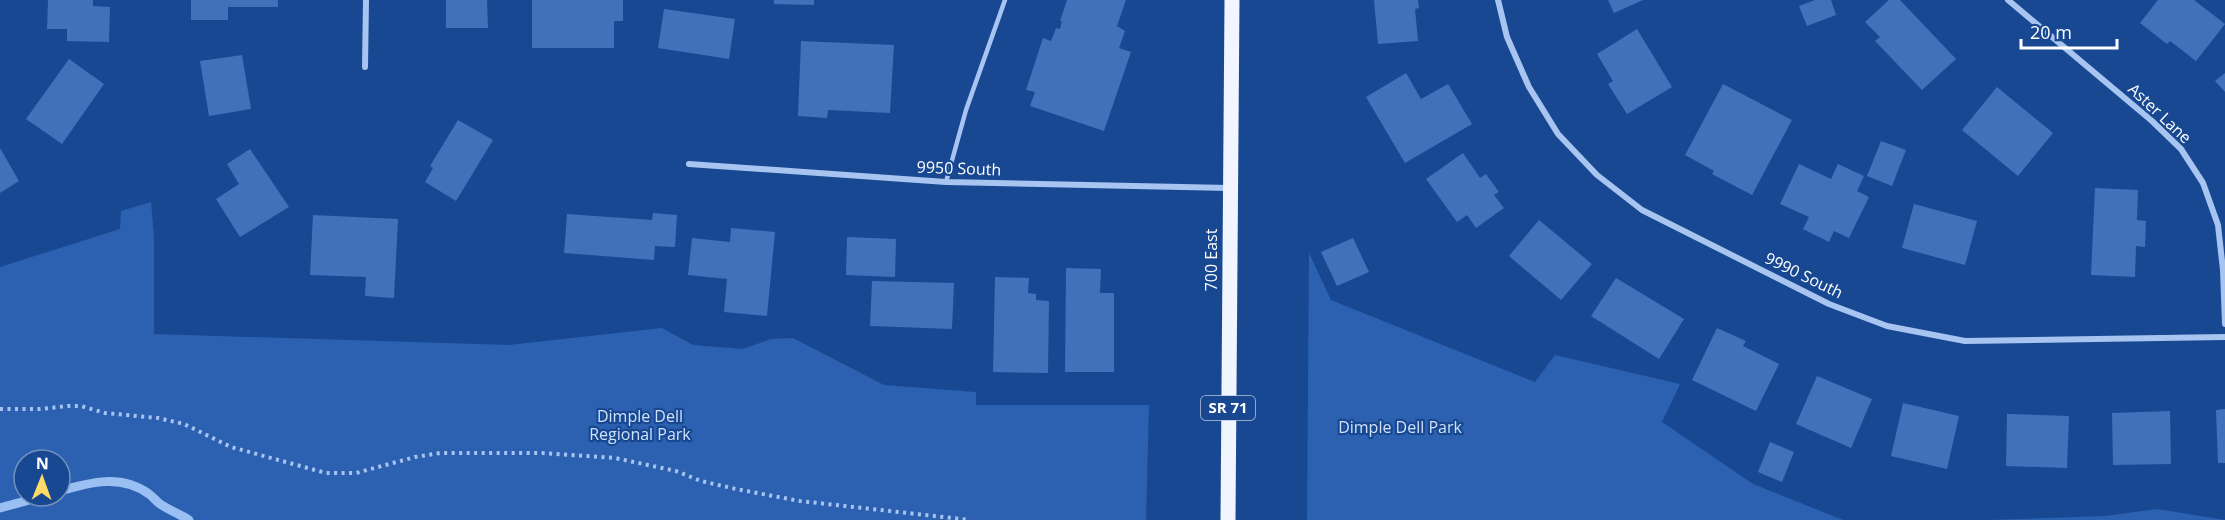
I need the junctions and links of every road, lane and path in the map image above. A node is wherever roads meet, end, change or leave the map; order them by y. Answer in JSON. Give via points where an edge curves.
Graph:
{"nodes":[{"id":1,"x":366,"y":0,"type":"edge"},
{"id":2,"x":1005,"y":0,"type":"edge"},
{"id":3,"x":1232,"y":0,"type":"edge"},
{"id":4,"x":1498,"y":0,"type":"edge"},
{"id":5,"x":2008,"y":0,"type":"edge"},
{"id":6,"x":366,"y":67,"type":"dead end"},
{"id":7,"x":689,"y":164,"type":"dead end"},
{"id":8,"x":946,"y":182,"type":"junction"},
{"id":9,"x":1229,"y":188,"type":"junction"},
{"id":10,"x":2225,"y":324,"type":"edge"},
{"id":11,"x":2225,"y":337,"type":"edge"},
{"id":12,"x":0,"y":409,"type":"edge"},
{"id":13,"x":970,"y":520,"type":"edge"},
{"id":14,"x":1228,"y":520,"type":"edge"}],
"edges":[{"from":1,"to":6,"type":"street"},
{"from":2,"to":8,"type":"lane","via":[[966,110]]},
{"from":3,"to":9,"type":"main road","name":"700 East","number":"SR 71"},
{"from":4,"to":11,"type":"street","name":"9990 South","via":[[1507,37],[1529,87],[1558,134],[1597,175],[1642,210],[1829,304],[1887,326],[1965,340]]},
{"from":5,"to":10,"type":"street","name":"Aster Lane","via":[[2181,149],[2203,183],[2218,225]]},
{"from":7,"to":8,"type":"street","name":"9950 South"},
{"from":8,"to":9,"type":"street","name":"9950 South"},
{"from":9,"to":14,"type":"main road","name":"700 East","number":"SR 71"},
{"from":12,"to":13,"type":"path","via":[[74,406],[158,418],[184,424],[231,447],[326,473],[356,473],[440,453],[615,458],[800,501]]}]}
